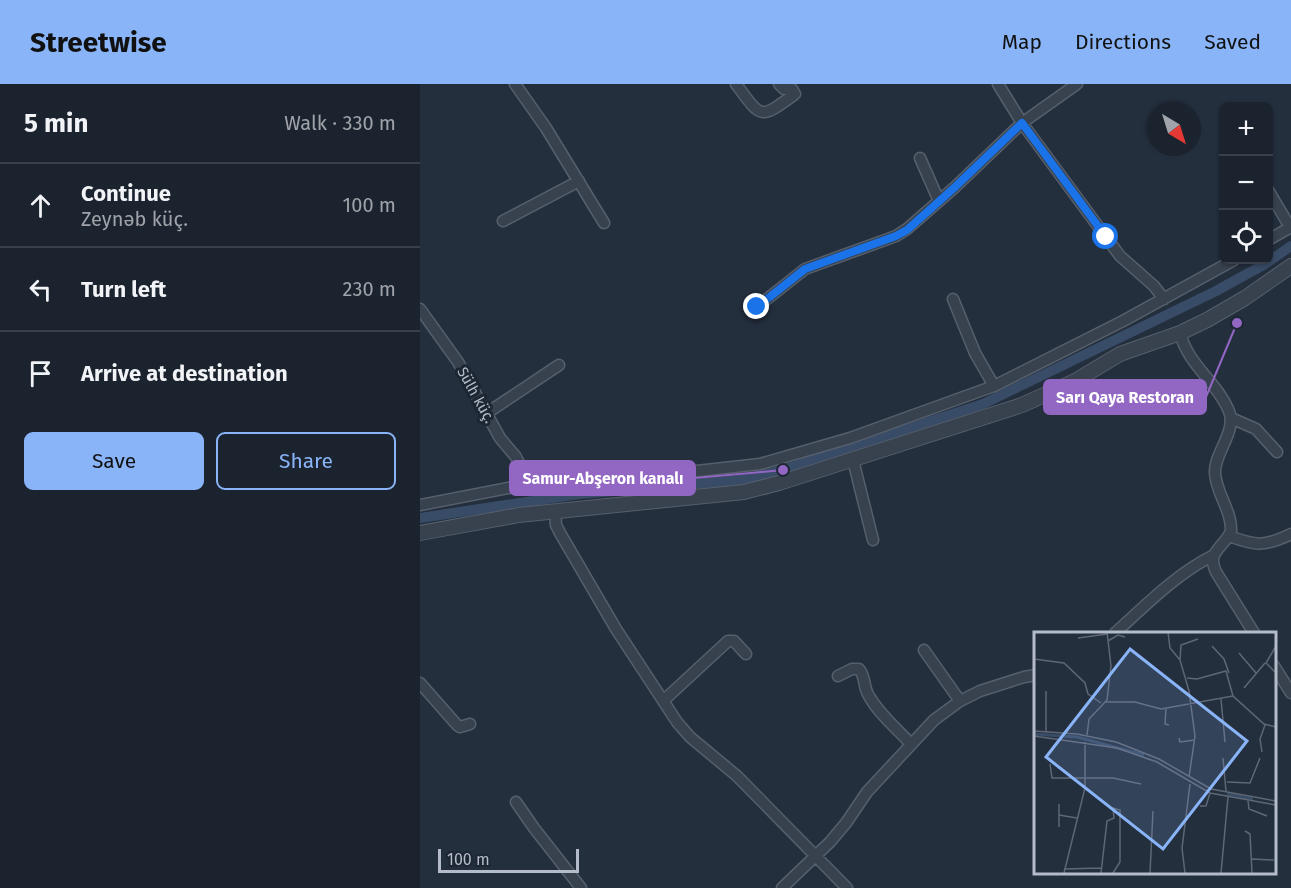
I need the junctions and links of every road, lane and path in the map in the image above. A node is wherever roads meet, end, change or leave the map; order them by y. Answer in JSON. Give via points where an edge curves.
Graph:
{"nodes":[{"id":1,"x":515,"y":84,"type":"edge"},
{"id":2,"x":736,"y":84,"type":"edge"},
{"id":3,"x":779,"y":84,"type":"edge"},
{"id":4,"x":998,"y":84,"type":"edge"},
{"id":5,"x":1077,"y":84,"type":"edge"},
{"id":6,"x":1022,"y":123,"type":"junction"},
{"id":7,"x":920,"y":158,"type":"dead end"},
{"id":8,"x":579,"y":181,"type":"junction"},
{"id":9,"x":1273,"y":197,"type":"edge"},
{"id":10,"x":939,"y":201,"type":"junction"},
{"id":11,"x":503,"y":221,"type":"dead end"},
{"id":12,"x":604,"y":224,"type":"dead end"},
{"id":13,"x":1291,"y":227,"type":"edge"},
{"id":14,"x":1273,"y":238,"type":"edge"},
{"id":15,"x":1227,"y":264,"type":"edge"},
{"id":16,"x":1291,"y":266,"type":"edge"},
{"id":17,"x":953,"y":299,"type":"dead end"},
{"id":18,"x":1164,"y":299,"type":"junction"},
{"id":19,"x":757,"y":307,"type":"dead end"},
{"id":20,"x":420,"y":309,"type":"edge"},
{"id":21,"x":1180,"y":333,"type":"junction"},
{"id":22,"x":559,"y":365,"type":"dead end"},
{"id":23,"x":994,"y":386,"type":"junction"},
{"id":24,"x":487,"y":413,"type":"junction"},
{"id":25,"x":1231,"y":418,"type":"junction"},
{"id":26,"x":1277,"y":452,"type":"dead end"},
{"id":27,"x":854,"y":460,"type":"junction"},
{"id":28,"x":529,"y":484,"type":"junction"},
{"id":29,"x":420,"y":505,"type":"edge"},
{"id":30,"x":555,"y":511,"type":"junction"},
{"id":31,"x":420,"y":533,"type":"edge"},
{"id":32,"x":1291,"y":534,"type":"edge"},
{"id":33,"x":1229,"y":536,"type":"junction"},
{"id":34,"x":873,"y":540,"type":"dead end"},
{"id":35,"x":1214,"y":555,"type":"junction"},
{"id":36,"x":1115,"y":632,"type":"edge"},
{"id":37,"x":1253,"y":632,"type":"edge"},
{"id":38,"x":924,"y":650,"type":"dead end"},
{"id":39,"x":746,"y":654,"type":"dead end"},
{"id":40,"x":1276,"y":668,"type":"edge"},
{"id":41,"x":1034,"y":675,"type":"edge"},
{"id":42,"x":838,"y":676,"type":"dead end"},
{"id":43,"x":420,"y":683,"type":"edge"},
{"id":44,"x":1291,"y":693,"type":"edge"},
{"id":45,"x":663,"y":701,"type":"junction"},
{"id":46,"x":960,"y":701,"type":"junction"},
{"id":47,"x":470,"y":724,"type":"dead end"},
{"id":48,"x":911,"y":744,"type":"junction"},
{"id":49,"x":516,"y":802,"type":"dead end"},
{"id":50,"x":816,"y":855,"type":"junction"},
{"id":51,"x":581,"y":888,"type":"edge"},
{"id":52,"x":782,"y":888,"type":"edge"},
{"id":53,"x":847,"y":888,"type":"edge"}],
"edges":[{"from":1,"to":8,"type":"street"},
{"from":2,"to":3,"type":"street","via":[[756,111],[763,114],[795,94]]},
{"from":4,"to":6,"type":"street"},
{"from":5,"to":6,"type":"street"},
{"from":6,"to":10,"type":"street"},
{"from":6,"to":18,"type":"street","via":[[1120,256]]},
{"from":7,"to":10,"type":"street"},
{"from":8,"to":11,"type":"street"},
{"from":8,"to":12,"type":"street"},
{"from":9,"to":13,"type":"street"},
{"from":10,"to":19,"type":"street","via":[[907,230],[805,269]]},
{"from":13,"to":14,"type":"street"},
{"from":15,"to":18,"type":"street"},
{"from":16,"to":21,"type":"street","via":[[1231,307]]},
{"from":17,"to":23,"type":"street","via":[[975,353]]},
{"from":18,"to":23,"type":"street"},
{"from":20,"to":24,"type":"street","name":"Sülh küç.","via":[[458,362]]},
{"from":21,"to":25,"type":"street","via":[[1185,350]]},
{"from":21,"to":27,"type":"street","via":[[1120,354],[1076,381],[1012,409]]},
{"from":22,"to":24,"type":"street"},
{"from":23,"to":28,"type":"street","via":[[850,438],[760,464]]},
{"from":24,"to":28,"type":"street","name":"Sülh küç."},
{"from":25,"to":26,"type":"street","via":[[1256,429]]},
{"from":25,"to":33,"type":"street","via":[[1215,471],[1231,526]]},
{"from":27,"to":30,"type":"street","via":[[744,492]]},
{"from":27,"to":34,"type":"street"},
{"from":28,"to":29,"type":"street"},
{"from":30,"to":31,"type":"street"},
{"from":30,"to":45,"type":"street","via":[[560,533]]},
{"from":32,"to":33,"type":"street","via":[[1272,543],[1255,544]]},
{"from":33,"to":35,"type":"street"},
{"from":35,"to":36,"type":"street","via":[[1157,595]]},
{"from":35,"to":37,"type":"street","via":[[1216,572]]},
{"from":38,"to":46,"type":"street"},
{"from":39,"to":45,"type":"street","via":[[728,640]]},
{"from":40,"to":44,"type":"street"},
{"from":41,"to":46,"type":"street"},
{"from":42,"to":48,"type":"street","via":[[859,669],[868,695]]},
{"from":43,"to":47,"type":"street","via":[[457,725]]},
{"from":45,"to":50,"type":"street","via":[[690,737],[737,776]]},
{"from":46,"to":48,"type":"street"},
{"from":48,"to":50,"type":"street"},
{"from":49,"to":51,"type":"street"},
{"from":50,"to":52,"type":"street"},
{"from":50,"to":53,"type":"street"}]}
